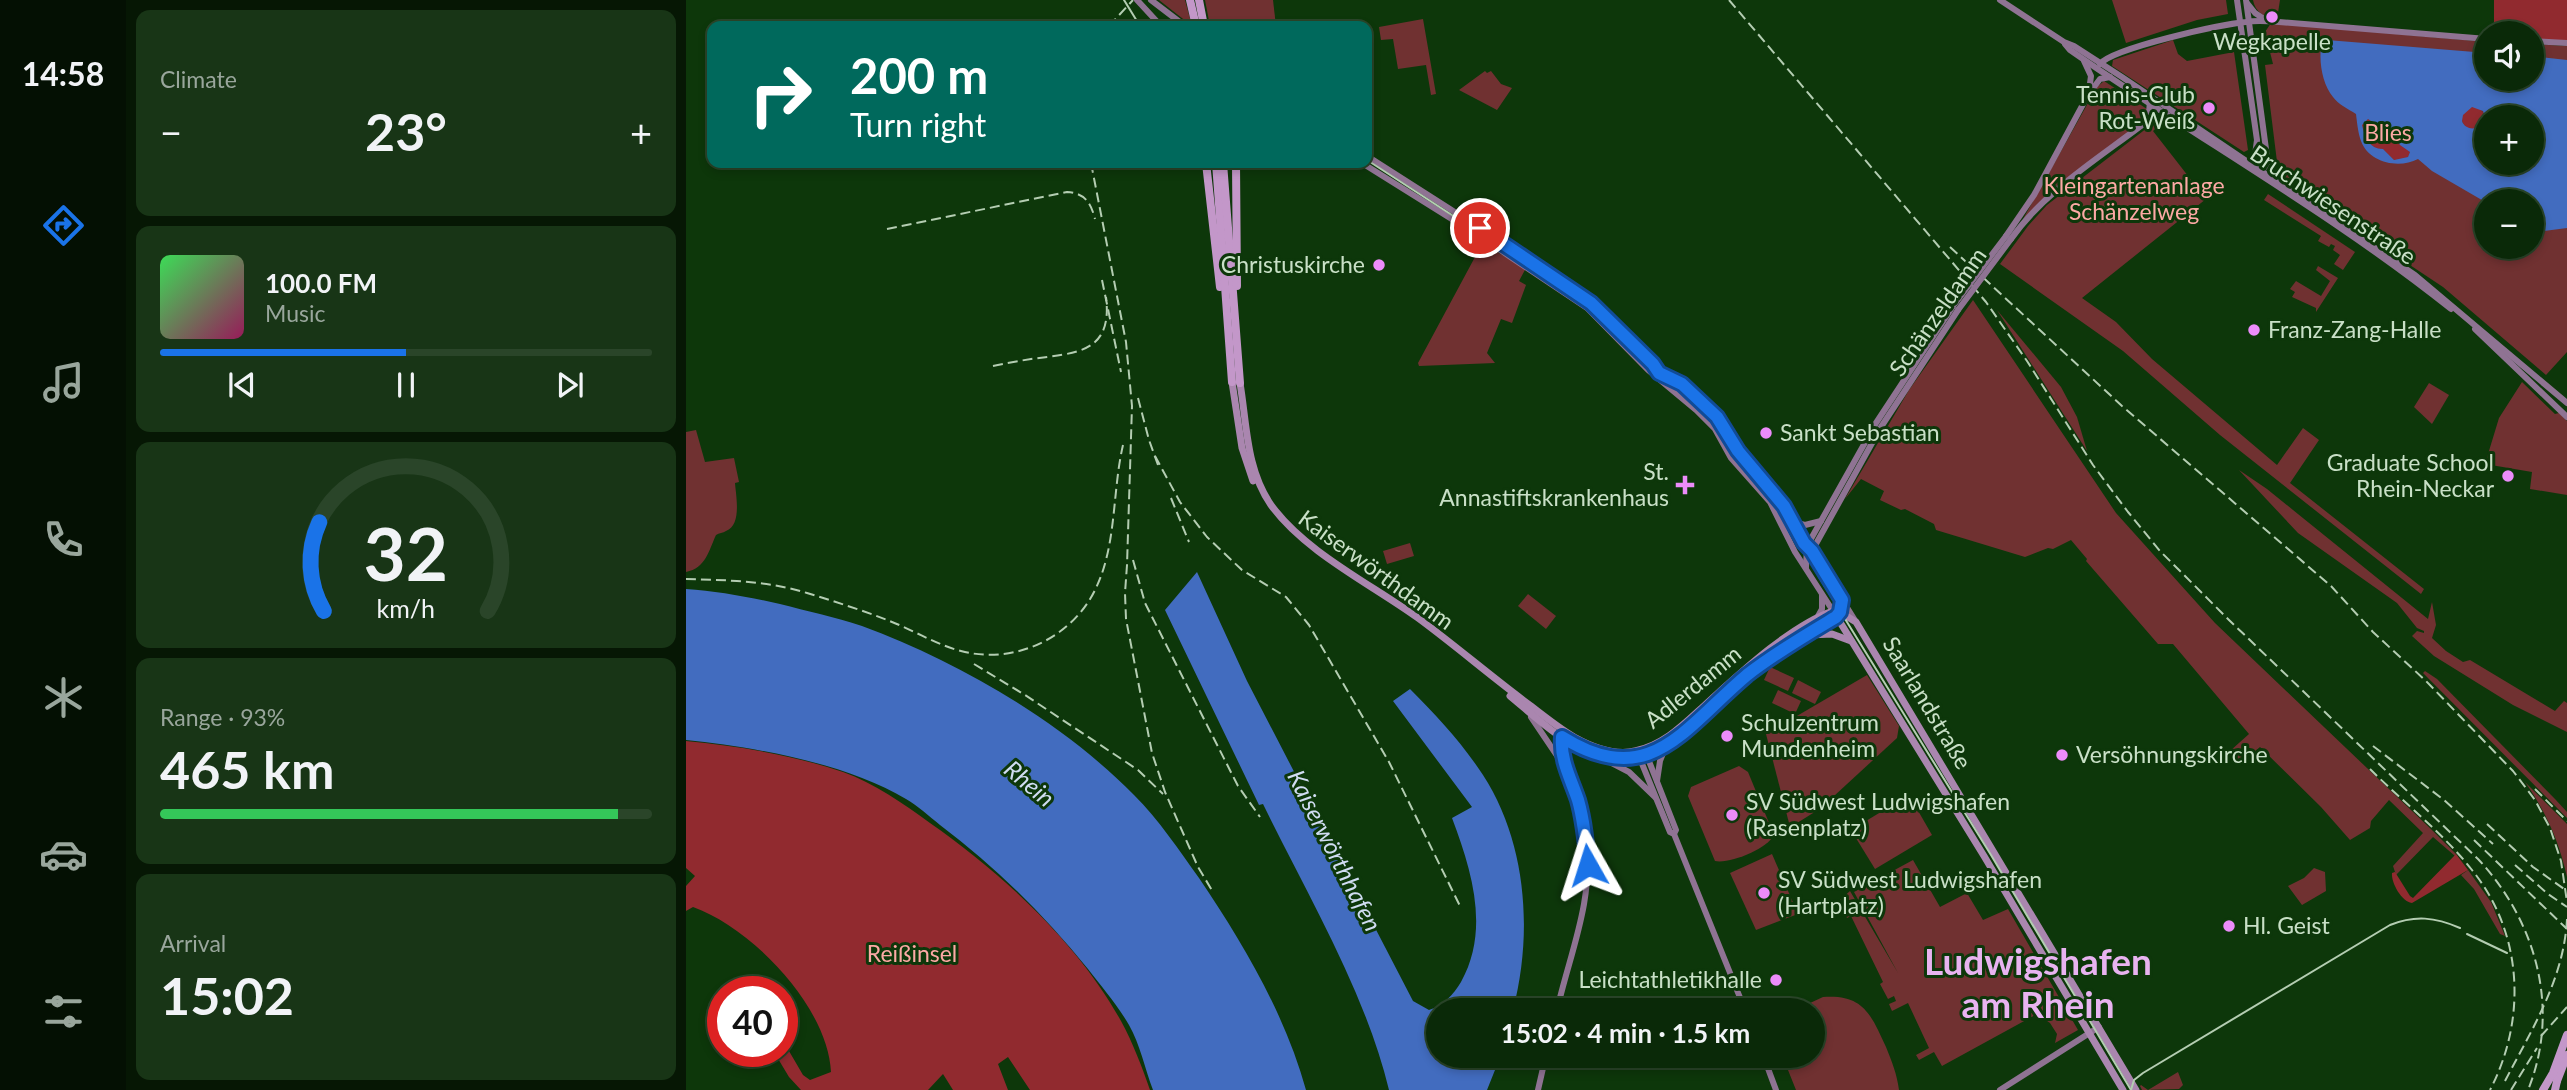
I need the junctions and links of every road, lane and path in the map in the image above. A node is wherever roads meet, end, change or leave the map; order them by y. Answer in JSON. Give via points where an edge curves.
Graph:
{"nodes":[{"id":1,"x":1137,"y":0,"type":"edge"},
{"id":2,"x":1152,"y":0,"type":"edge"},
{"id":3,"x":1191,"y":0,"type":"edge"},
{"id":4,"x":1199,"y":0,"type":"edge"},
{"id":5,"x":2000,"y":0,"type":"edge"},
{"id":6,"x":2237,"y":0,"type":"edge"},
{"id":7,"x":2246,"y":1,"type":"edge"},
{"id":8,"x":1156,"y":21,"type":"edge"},
{"id":9,"x":1179,"y":21,"type":"edge"},
{"id":10,"x":1195,"y":21,"type":"edge"},
{"id":11,"x":1203,"y":21,"type":"edge"},
{"id":12,"x":2249,"y":21,"type":"junction"},
{"id":13,"x":2268,"y":21,"type":"junction"},
{"id":14,"x":2240,"y":22,"type":"junction"},
{"id":15,"x":2474,"y":39,"type":"edge"},
{"id":16,"x":2251,"y":41,"type":"junction"},
{"id":17,"x":2064,"y":42,"type":"junction"},
{"id":18,"x":2544,"y":42,"type":"edge"},
{"id":19,"x":2567,"y":43,"type":"edge"},
{"id":20,"x":2084,"y":60,"type":"junction"},
{"id":21,"x":2100,"y":64,"type":"junction"},
{"id":22,"x":2108,"y":76,"type":"junction"},
{"id":23,"x":2125,"y":81,"type":"junction"},
{"id":24,"x":2088,"y":95,"type":"junction"},
{"id":25,"x":2150,"y":101,"type":"junction"},
{"id":26,"x":2172,"y":120,"type":"junction"},
{"id":27,"x":2142,"y":125,"type":"junction"},
{"id":28,"x":2266,"y":145,"type":"junction"},
{"id":29,"x":1372,"y":159,"type":"edge"},
{"id":30,"x":2251,"y":166,"type":"junction"},
{"id":31,"x":1207,"y":168,"type":"edge"},
{"id":32,"x":1216,"y":168,"type":"edge"},
{"id":33,"x":1223,"y":168,"type":"edge"},
{"id":34,"x":1236,"y":168,"type":"edge"},
{"id":35,"x":1370,"y":168,"type":"edge"},
{"id":36,"x":2273,"y":179,"type":"junction"},
{"id":37,"x":2008,"y":237,"type":"junction"},
{"id":38,"x":1226,"y":306,"type":"junction"},
{"id":39,"x":1955,"y":308,"type":"junction"},
{"id":40,"x":1236,"y":325,"type":"junction"},
{"id":41,"x":1236,"y":382,"type":"junction"},
{"id":42,"x":2567,"y":402,"type":"edge"},
{"id":43,"x":2567,"y":417,"type":"edge"},
{"id":44,"x":1792,"y":521,"type":"junction"},
{"id":45,"x":1821,"y":521,"type":"junction"},
{"id":46,"x":1793,"y":544,"type":"junction"},
{"id":47,"x":1808,"y":549,"type":"junction"},
{"id":48,"x":1806,"y":566,"type":"junction"},
{"id":49,"x":1821,"y":593,"type":"junction"},
{"id":50,"x":1842,"y":600,"type":"junction"},
{"id":51,"x":1836,"y":613,"type":"junction"},
{"id":52,"x":1816,"y":620,"type":"junction"},
{"id":53,"x":1856,"y":622,"type":"junction"},
{"id":54,"x":1806,"y":635,"type":"junction"},
{"id":55,"x":1852,"y":642,"type":"junction"},
{"id":56,"x":1526,"y":709,"type":"junction"},
{"id":57,"x":1561,"y":734,"type":"junction"},
{"id":58,"x":1666,"y":746,"type":"junction"},
{"id":59,"x":1642,"y":753,"type":"junction"},
{"id":60,"x":1558,"y":755,"type":"junction"},
{"id":61,"x":1598,"y":755,"type":"junction"},
{"id":62,"x":1566,"y":771,"type":"junction"},
{"id":63,"x":1657,"y":783,"type":"junction"},
{"id":64,"x":1658,"y":801,"type":"junction"},
{"id":65,"x":1674,"y":834,"type":"junction"},
{"id":66,"x":1560,"y":998,"type":"edge"},
{"id":67,"x":1740,"y":998,"type":"edge"},
{"id":68,"x":2099,"y":1027,"type":"junction"},
{"id":69,"x":2089,"y":1034,"type":"junction"},
{"id":70,"x":2567,"y":1035,"type":"edge"},
{"id":71,"x":2567,"y":1055,"type":"edge"},
{"id":72,"x":1543,"y":1068,"type":"edge"},
{"id":73,"x":1768,"y":1068,"type":"edge"},
{"id":74,"x":2555,"y":1081,"type":"edge"},
{"id":75,"x":1538,"y":1090,"type":"edge"},
{"id":76,"x":1776,"y":1090,"type":"edge"},
{"id":77,"x":2000,"y":1090,"type":"edge"},
{"id":78,"x":2123,"y":1090,"type":"edge"},
{"id":79,"x":2136,"y":1090,"type":"edge"},
{"id":80,"x":2543,"y":1090,"type":"edge"}],
"edges":[{"from":1,"to":8,"type":"street"},
{"from":2,"to":9,"type":"street"},
{"from":3,"to":10,"type":"highway"},
{"from":4,"to":11,"type":"highway"},
{"from":5,"to":17,"type":"street","name":"Bruchwiesenstraße"},
{"from":6,"to":14,"type":"street"},
{"from":7,"to":12,"type":"street"},
{"from":7,"to":13,"type":"street"},
{"from":12,"to":13,"type":"street"},
{"from":12,"to":14,"type":"street"},
{"from":12,"to":16,"type":"street"},
{"from":13,"to":15,"type":"street"},
{"from":13,"to":16,"type":"street","via":[[2256,28]]},
{"from":14,"to":21,"type":"street","via":[[2151,43]]},
{"from":14,"to":30,"type":"street","via":[[2257,139]]},
{"from":16,"to":28,"type":"street"},
{"from":17,"to":20,"type":"street","name":"Bruchwiesenstraße"},
{"from":17,"to":21,"type":"street","name":"Bruchwiesenstraße"},
{"from":18,"to":19,"type":"street"},
{"from":20,"to":22,"type":"street","name":"Bruchwiesenstraße"},
{"from":20,"to":24,"type":"street","via":[[2091,81]]},
{"from":21,"to":23,"type":"street","name":"Bruchwiesenstraße"},
{"from":22,"to":23,"type":"street"},
{"from":22,"to":24,"type":"street","name":"Schänzeldamm"},
{"from":22,"to":25,"type":"street","name":"Bruchwiesenstraße"},
{"from":23,"to":25,"type":"street","name":"Bruchwiesenstraße"},
{"from":24,"to":37,"type":"street","name":"Schänzeldamm"},
{"from":25,"to":26,"type":"street","name":"Bruchwiesenstraße"},
{"from":25,"to":27,"type":"street"},
{"from":25,"to":30,"type":"street","name":"Bruchwiesenstraße"},
{"from":26,"to":27,"type":"street","name":"Schänzeldamm"},
{"from":26,"to":30,"type":"street","name":"Bruchwiesenstraße"},
{"from":27,"to":37,"type":"street","name":"Schänzeldamm","via":[[2052,194]]},
{"from":28,"to":30,"type":"street"},
{"from":28,"to":36,"type":"street"},
{"from":29,"to":44,"type":"street","name":"Saarlandstraße","via":[[1591,303],[1659,373],[1682,384],[1717,417]]},
{"from":30,"to":36,"type":"street","name":"Bruchwiesenstraße"},
{"from":30,"to":43,"type":"street","name":"Bruchwiesenstraße","via":[[2424,287]]},
{"from":31,"to":38,"type":"highway","via":[[1217,270]]},
{"from":32,"to":38,"type":"highway"},
{"from":33,"to":40,"type":"highway"},
{"from":34,"to":40,"type":"highway"},
{"from":35,"to":46,"type":"street","name":"Saarlandstraße","via":[[1587,308],[1715,429],[1731,458],[1770,502]]},
{"from":36,"to":42,"type":"street","name":"Bruchwiesenstraße","via":[[2415,275]]},
{"from":37,"to":39,"type":"street","name":"Schänzeldamm","bridge":true},
{"from":38,"to":41,"type":"highway","name":"Kaiserwörthdamm"},
{"from":39,"to":45,"type":"street","name":"Schänzeldamm","via":[[1876,423]]},
{"from":39,"to":47,"type":"street","name":"Schänzeldamm"},
{"from":40,"to":41,"type":"highway","name":"Kaiserwörthdamm"},
{"from":41,"to":56,"type":"main road","name":"Kaiserwörthdamm","via":[[1236,418],[1247,466],[1279,522],[1303,545],[1417,623]]},
{"from":41,"to":57,"type":"main road","name":"Kaiserwörthdamm","via":[[1251,462],[1262,491],[1282,519],[1306,541],[1419,619]]},
{"from":44,"to":45,"type":"street","via":[[1805,525]]},
{"from":44,"to":47,"type":"street","name":"Saarlandstraße"},
{"from":45,"to":47,"type":"street","name":"Schänzeldamm"},
{"from":46,"to":47,"type":"street"},
{"from":46,"to":48,"type":"street","name":"Saarlandstraße"},
{"from":47,"to":48,"type":"street","name":"Schänzeldamm"},
{"from":47,"to":50,"type":"street","name":"Saarlandstraße"},
{"from":48,"to":49,"type":"street","name":"Saarlandstraße"},
{"from":49,"to":51,"type":"street","name":"Saarlandstraße"},
{"from":49,"to":52,"type":"street","via":[[1822,609]]},
{"from":50,"to":51,"type":"street"},
{"from":50,"to":53,"type":"street","name":"Saarlandstraße"},
{"from":51,"to":52,"type":"main road","name":"Adlerdamm"},
{"from":51,"to":53,"type":"main road"},
{"from":51,"to":54,"type":"main road","name":"Adlerdamm"},
{"from":51,"to":55,"type":"main road","name":"Saarlandstraße"},
{"from":52,"to":59,"type":"main road","name":"Adlerdamm","via":[[1772,648],[1672,734]]},
{"from":53,"to":68,"type":"main road","name":"Saarlandstraße"},
{"from":54,"to":55,"type":"main road","via":[[1832,634]]},
{"from":54,"to":58,"type":"main road","name":"Adlerdamm","via":[[1761,664]]},
{"from":55,"to":69,"type":"main road","name":"Saarlandstraße"},
{"from":56,"to":57,"type":"main road","name":"Kaiserwörthdamm"},
{"from":56,"to":60,"type":"street"},
{"from":57,"to":59,"type":"main road","name":"Adlerdamm","via":[[1604,750]]},
{"from":57,"to":60,"type":"street","via":[[1556,739]]},
{"from":57,"to":61,"type":"main road"},
{"from":57,"to":62,"type":"street"},
{"from":58,"to":59,"type":"main road","name":"Adlerdamm"},
{"from":58,"to":63,"type":"street"},
{"from":59,"to":61,"type":"main road","via":[[1618,759]]},
{"from":59,"to":63,"type":"street"},
{"from":59,"to":64,"type":"street"},
{"from":60,"to":62,"type":"street"},
{"from":61,"to":64,"type":"street","via":[[1629,772]]},
{"from":62,"to":66,"type":"street","via":[[1583,821],[1588,865],[1583,920]]},
{"from":63,"to":65,"type":"street"},
{"from":64,"to":65,"type":"street"},
{"from":65,"to":67,"type":"street"},
{"from":68,"to":69,"type":"street"},
{"from":68,"to":79,"type":"main road","name":"Saarlandstraße"},
{"from":69,"to":77,"type":"street"},
{"from":69,"to":78,"type":"main road","name":"Saarlandstraße"},
{"from":70,"to":74,"type":"highway"},
{"from":71,"to":74,"type":"highway"},
{"from":72,"to":75,"type":"street"},
{"from":73,"to":76,"type":"street"},
{"from":74,"to":80,"type":"highway"}]}
